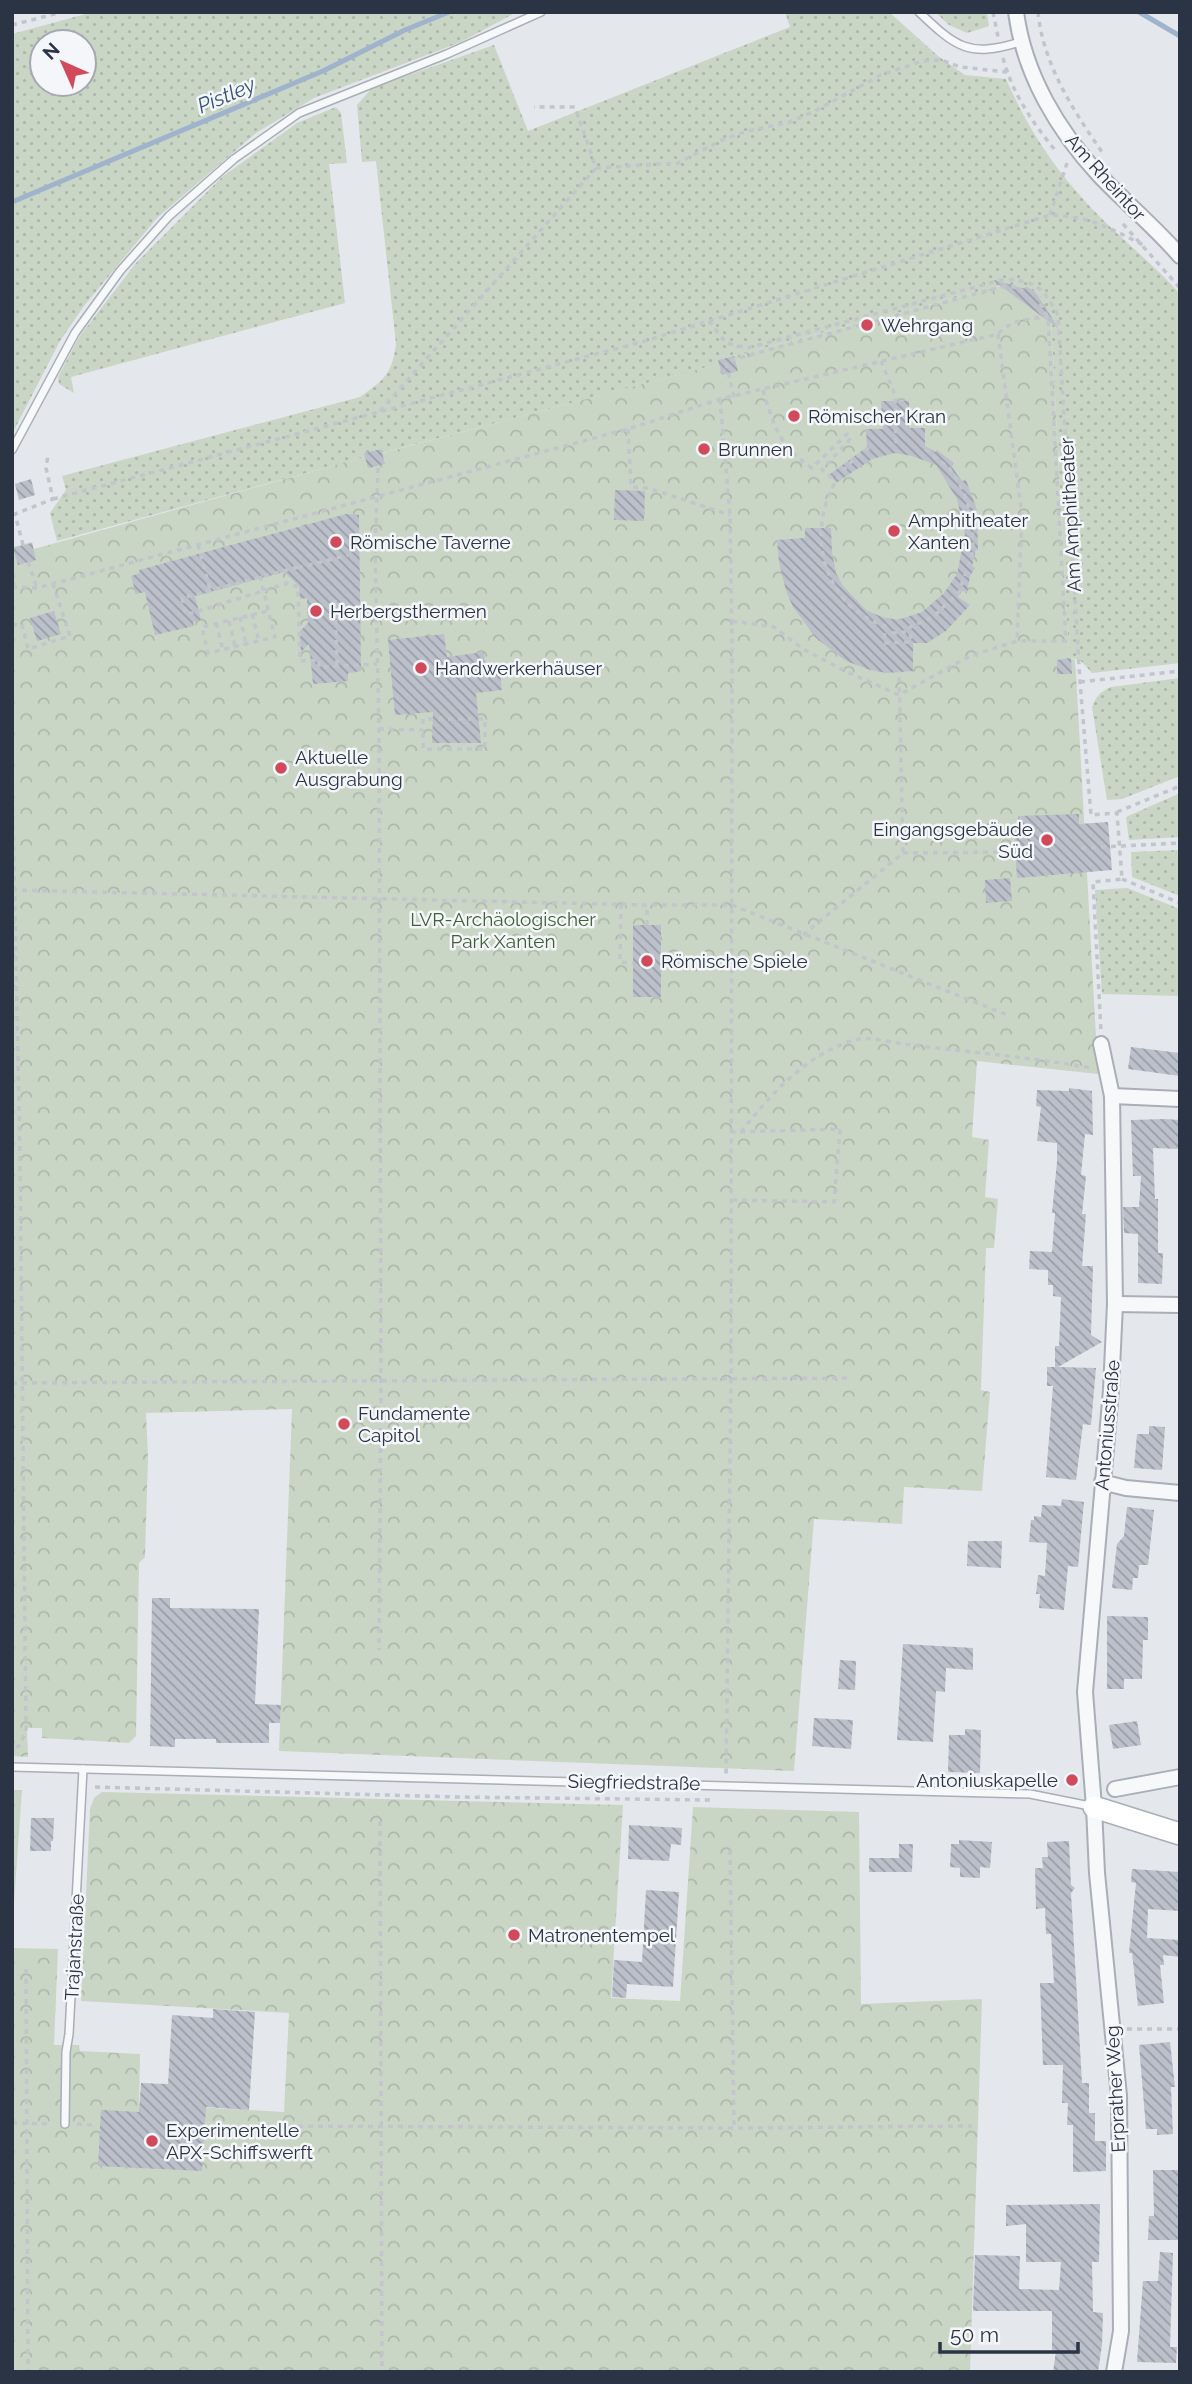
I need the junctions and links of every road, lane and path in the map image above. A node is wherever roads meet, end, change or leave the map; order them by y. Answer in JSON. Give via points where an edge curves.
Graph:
{"nodes":[{"id":1,"x":62,"y":12,"type":"edge"},
{"id":2,"x":541,"y":12,"type":"edge"},
{"id":3,"x":919,"y":12,"type":"edge"},
{"id":4,"x":1016,"y":12,"type":"edge"},
{"id":5,"x":1038,"y":12,"type":"edge"},
{"id":6,"x":12,"y":25,"type":"edge"},
{"id":7,"x":1020,"y":42,"type":"junction"},
{"id":8,"x":1007,"y":72,"type":"dead end"},
{"id":9,"x":534,"y":107,"type":"dead end"},
{"id":10,"x":1104,"y":155,"type":"dead end"},
{"id":11,"x":1067,"y":163,"type":"dead end"},
{"id":12,"x":596,"y":168,"type":"junction"},
{"id":13,"x":1050,"y":215,"type":"junction"},
{"id":14,"x":1180,"y":256,"type":"edge"},
{"id":15,"x":1180,"y":288,"type":"edge"},
{"id":16,"x":1023,"y":291,"type":"dead end"},
{"id":17,"x":1038,"y":300,"type":"dead end"},
{"id":18,"x":1048,"y":317,"type":"junction"},
{"id":19,"x":709,"y":321,"type":"junction"},
{"id":20,"x":998,"y":334,"type":"junction"},
{"id":21,"x":881,"y":361,"type":"junction"},
{"id":22,"x":763,"y":390,"type":"junction"},
{"id":23,"x":734,"y":397,"type":"junction"},
{"id":24,"x":720,"y":399,"type":"junction"},
{"id":25,"x":379,"y":412,"type":"junction"},
{"id":26,"x":628,"y":429,"type":"junction"},
{"id":27,"x":896,"y":444,"type":"dead end"},
{"id":28,"x":869,"y":448,"type":"dead end"},
{"id":29,"x":925,"y":449,"type":"dead end"},
{"id":30,"x":12,"y":450,"type":"edge"},
{"id":31,"x":48,"y":455,"type":"dead end"},
{"id":32,"x":379,"y":468,"type":"dead end"},
{"id":33,"x":835,"y":481,"type":"junction"},
{"id":34,"x":376,"y":496,"type":"junction"},
{"id":35,"x":53,"y":499,"type":"junction"},
{"id":36,"x":14,"y":515,"type":"edge"},
{"id":37,"x":730,"y":515,"type":"junction"},
{"id":38,"x":23,"y":545,"type":"dead end"},
{"id":39,"x":198,"y":545,"type":"junction"},
{"id":40,"x":348,"y":555,"type":"dead end"},
{"id":41,"x":28,"y":562,"type":"dead end"},
{"id":42,"x":12,"y":572,"type":"edge"},
{"id":43,"x":260,"y":576,"type":"junction"},
{"id":44,"x":53,"y":584,"type":"junction"},
{"id":45,"x":13,"y":586,"type":"edge"},
{"id":46,"x":37,"y":588,"type":"junction"},
{"id":47,"x":210,"y":590,"type":"junction"},
{"id":48,"x":263,"y":591,"type":"junction"},
{"id":49,"x":335,"y":600,"type":"dead end"},
{"id":50,"x":268,"y":611,"type":"junction"},
{"id":51,"x":253,"y":614,"type":"junction"},
{"id":52,"x":240,"y":617,"type":"junction"},
{"id":53,"x":229,"y":620,"type":"junction"},
{"id":54,"x":732,"y":621,"type":"junction"},
{"id":55,"x":216,"y":623,"type":"junction"},
{"id":56,"x":12,"y":625,"type":"edge"},
{"id":57,"x":906,"y":632,"type":"dead end"},
{"id":58,"x":892,"y":633,"type":"dead end"},
{"id":59,"x":898,"y":633,"type":"junction"},
{"id":60,"x":898,"y":639,"type":"dead end"},
{"id":61,"x":259,"y":641,"type":"junction"},
{"id":62,"x":1017,"y":641,"type":"junction"},
{"id":63,"x":246,"y":644,"type":"junction"},
{"id":64,"x":235,"y":646,"type":"junction"},
{"id":65,"x":223,"y":650,"type":"junction"},
{"id":66,"x":377,"y":664,"type":"junction"},
{"id":67,"x":337,"y":666,"type":"junction"},
{"id":68,"x":899,"y":671,"type":"dead end"},
{"id":69,"x":1180,"y":671,"type":"edge"},
{"id":70,"x":1080,"y":682,"type":"junction"},
{"id":71,"x":899,"y":695,"type":"junction"},
{"id":72,"x":379,"y":729,"type":"junction"},
{"id":73,"x":424,"y":730,"type":"junction"},
{"id":74,"x":12,"y":766,"type":"edge"},
{"id":75,"x":1180,"y":786,"type":"edge"},
{"id":76,"x":1117,"y":813,"type":"junction"},
{"id":77,"x":1180,"y":843,"type":"edge"},
{"id":78,"x":1120,"y":847,"type":"junction"},
{"id":79,"x":1081,"y":848,"type":"dead end"},
{"id":80,"x":1015,"y":852,"type":"dead end"},
{"id":81,"x":903,"y":853,"type":"junction"},
{"id":82,"x":1122,"y":879,"type":"junction"},
{"id":83,"x":14,"y":890,"type":"edge"},
{"id":84,"x":379,"y":898,"type":"junction"},
{"id":85,"x":1180,"y":903,"type":"edge"},
{"id":86,"x":621,"y":904,"type":"junction"},
{"id":87,"x":647,"y":905,"type":"junction"},
{"id":88,"x":732,"y":905,"type":"junction"},
{"id":89,"x":647,"y":925,"type":"dead end"},
{"id":90,"x":803,"y":934,"type":"junction"},
{"id":91,"x":634,"y":963,"type":"dead end"},
{"id":92,"x":1007,"y":1015,"type":"dead end"},
{"id":93,"x":1101,"y":1044,"type":"joint"},
{"id":94,"x":1107,"y":1070,"type":"junction"},
{"id":95,"x":1112,"y":1096,"type":"junction"},
{"id":96,"x":1180,"y":1099,"type":"edge"},
{"id":97,"x":732,"y":1132,"type":"junction"},
{"id":98,"x":741,"y":1132,"type":"junction"},
{"id":99,"x":732,"y":1200,"type":"junction"},
{"id":100,"x":1115,"y":1304,"type":"junction"},
{"id":101,"x":1180,"y":1305,"type":"edge"},
{"id":102,"x":852,"y":1378,"type":"dead end"},
{"id":103,"x":731,"y":1380,"type":"junction"},
{"id":104,"x":381,"y":1381,"type":"junction"},
{"id":105,"x":12,"y":1383,"type":"edge"},
{"id":106,"x":23,"y":1383,"type":"junction"},
{"id":107,"x":1102,"y":1482,"type":"junction"},
{"id":108,"x":1180,"y":1493,"type":"edge"},
{"id":109,"x":379,"y":1650,"type":"dead end"},
{"id":110,"x":12,"y":1748,"type":"edge"},
{"id":111,"x":12,"y":1767,"type":"edge"},
{"id":112,"x":83,"y":1769,"type":"junction"},
{"id":113,"x":1180,"y":1777,"type":"edge"},
{"id":114,"x":726,"y":1785,"type":"junction"},
{"id":115,"x":82,"y":1788,"type":"junction"},
{"id":116,"x":1115,"y":1789,"type":"dead end"},
{"id":117,"x":723,"y":1800,"type":"dead end"},
{"id":118,"x":1094,"y":1807,"type":"junction"},
{"id":119,"x":380,"y":1821,"type":"dead end"},
{"id":120,"x":1180,"y":1834,"type":"edge"},
{"id":121,"x":730,"y":1850,"type":"dead end"},
{"id":122,"x":26,"y":1969,"type":"dead end"},
{"id":123,"x":1111,"y":2029,"type":"junction"},
{"id":124,"x":1180,"y":2029,"type":"edge"},
{"id":125,"x":65,"y":2124,"type":"dead end"},
{"id":126,"x":382,"y":2125,"type":"junction"},
{"id":127,"x":258,"y":2126,"type":"dead end"},
{"id":128,"x":972,"y":2126,"type":"dead end"},
{"id":129,"x":734,"y":2128,"type":"junction"},
{"id":130,"x":28,"y":2372,"type":"edge"},
{"id":131,"x":382,"y":2372,"type":"edge"},
{"id":132,"x":1114,"y":2372,"type":"edge"}],
"edges":[{"from":1,"to":6,"type":"path"},
{"from":2,"to":30,"type":"lane","via":[[299,113],[234,159],[169,216],[120,271],[75,333]]},
{"from":3,"to":7,"type":"lane","via":[[960,47],[979,50]]},
{"from":4,"to":7,"type":"street","name":"Am Rheintor"},
{"from":5,"to":10,"type":"path","via":[[1052,66],[1077,116]]},
{"from":7,"to":14,"type":"street","name":"Am Rheintor","via":[[1042,95],[1072,143]]},
{"from":8,"to":12,"type":"path","via":[[922,61],[881,75],[813,113],[724,139],[678,163]]},
{"from":9,"to":12,"type":"path","via":[[575,107]]},
{"from":11,"to":13,"type":"path"},
{"from":12,"to":25,"type":"path"},
{"from":13,"to":15,"type":"path","via":[[1076,216],[1144,246]]},
{"from":13,"to":19,"type":"path"},
{"from":16,"to":23,"type":"path","via":[[1001,287],[735,359],[726,363]]},
{"from":17,"to":18,"type":"path"},
{"from":18,"to":20,"type":"path","via":[[1007,324]]},
{"from":18,"to":62,"type":"path","via":[[1066,641]]},
{"from":19,"to":25,"type":"path"},
{"from":19,"to":70,"type":"path","name":"Am Amphitheater","via":[[726,343],[748,348],[1005,279],[1026,280],[1047,294],[1058,315]]},
{"from":20,"to":21,"type":"path"},
{"from":20,"to":62,"type":"path","via":[[1023,515]]},
{"from":21,"to":22,"type":"path"},
{"from":21,"to":27,"type":"path","via":[[895,395]]},
{"from":22,"to":23,"type":"path"},
{"from":22,"to":33,"type":"path","via":[[775,429],[796,457],[812,468],[847,435],[851,438],[822,470]]},
{"from":23,"to":24,"type":"path"},
{"from":24,"to":26,"type":"path"},
{"from":24,"to":37,"type":"path"},
{"from":25,"to":35,"type":"path"},
{"from":26,"to":34,"type":"path"},
{"from":26,"to":37,"type":"path","via":[[631,486]]},
{"from":28,"to":33,"type":"path"},
{"from":29,"to":33,"type":"path","via":[[949,468],[963,490],[972,517],[973,552],[959,592],[933,617],[910,627],[911,642],[884,643],[885,626],[867,621],[836,591],[825,566],[821,520]]},
{"from":31,"to":35,"type":"path"},
{"from":32,"to":34,"type":"path"},
{"from":34,"to":39,"type":"path"},
{"from":34,"to":66,"type":"path"},
{"from":35,"to":36,"type":"path"},
{"from":36,"to":38,"type":"path"},
{"from":37,"to":54,"type":"path"},
{"from":39,"to":44,"type":"path"},
{"from":39,"to":47,"type":"path"},
{"from":40,"to":43,"type":"path"},
{"from":41,"to":46,"type":"path"},
{"from":42,"to":45,"type":"path"},
{"from":43,"to":47,"type":"path"},
{"from":43,"to":48,"type":"path"},
{"from":44,"to":46,"type":"path"},
{"from":44,"to":56,"type":"path","via":[[70,636],[28,649],[22,624]]},
{"from":45,"to":46,"type":"path"},
{"from":47,"to":48,"type":"path","via":[[182,598],[186,615]]},
{"from":48,"to":50,"type":"path"},
{"from":48,"to":67,"type":"path","via":[[288,583],[298,587],[300,661],[319,660],[319,667]]},
{"from":49,"to":67,"type":"path"},
{"from":50,"to":51,"type":"path"},
{"from":50,"to":61,"type":"path","via":[[275,637]]},
{"from":51,"to":52,"type":"path"},
{"from":51,"to":61,"type":"path"},
{"from":52,"to":53,"type":"path"},
{"from":52,"to":63,"type":"path"},
{"from":53,"to":55,"type":"path"},
{"from":53,"to":64,"type":"path"},
{"from":54,"to":71,"type":"path","via":[[774,627],[814,655]]},
{"from":54,"to":88,"type":"path"},
{"from":55,"to":65,"type":"path"},
{"from":55,"to":65,"type":"path","via":[[202,627],[208,653]]},
{"from":57,"to":59,"type":"path"},
{"from":58,"to":59,"type":"path"},
{"from":59,"to":60,"type":"path"},
{"from":61,"to":63,"type":"path"},
{"from":62,"to":71,"type":"path","via":[[970,656]]},
{"from":63,"to":64,"type":"path"},
{"from":64,"to":65,"type":"path"},
{"from":66,"to":67,"type":"path"},
{"from":66,"to":72,"type":"path"},
{"from":68,"to":71,"type":"path"},
{"from":69,"to":70,"type":"path"},
{"from":70,"to":76,"type":"path","name":"Am Amphitheater","via":[[1091,815]]},
{"from":71,"to":81,"type":"path"},
{"from":72,"to":73,"type":"path"},
{"from":72,"to":84,"type":"path"},
{"from":73,"to":73,"type":"path","via":[[423,719],[485,719],[485,749],[423,749]]},
{"from":74,"to":83,"type":"path"},
{"from":75,"to":76,"type":"path"},
{"from":76,"to":78,"type":"path"},
{"from":77,"to":78,"type":"path"},
{"from":78,"to":79,"type":"path"},
{"from":78,"to":82,"type":"path"},
{"from":80,"to":81,"type":"path"},
{"from":81,"to":90,"type":"path"},
{"from":82,"to":85,"type":"path"},
{"from":82,"to":93,"type":"path","via":[[1093,882]]},
{"from":83,"to":84,"type":"path"},
{"from":83,"to":106,"type":"path"},
{"from":84,"to":86,"type":"path"},
{"from":84,"to":104,"type":"path"},
{"from":86,"to":87,"type":"path"},
{"from":86,"to":91,"type":"path","via":[[620,962]]},
{"from":87,"to":88,"type":"path"},
{"from":87,"to":89,"type":"path"},
{"from":88,"to":90,"type":"path"},
{"from":88,"to":97,"type":"path"},
{"from":90,"to":92,"type":"path"},
{"from":93,"to":94,"type":"street","name":"Antoniusstraße"},
{"from":94,"to":95,"type":"street","name":"Antoniusstraße"},
{"from":94,"to":98,"type":"path","via":[[855,1039],[827,1050],[791,1076]]},
{"from":95,"to":96,"type":"street"},
{"from":95,"to":100,"type":"street","name":"Antoniusstraße"},
{"from":97,"to":98,"type":"path"},
{"from":97,"to":99,"type":"path"},
{"from":98,"to":99,"type":"path","via":[[840,1129],[834,1202]]},
{"from":99,"to":103,"type":"path"},
{"from":100,"to":101,"type":"street"},
{"from":100,"to":107,"type":"street","name":"Antoniusstraße"},
{"from":102,"to":103,"type":"path"},
{"from":103,"to":104,"type":"path"},
{"from":103,"to":114,"type":"path"},
{"from":104,"to":106,"type":"path"},
{"from":104,"to":109,"type":"path"},
{"from":105,"to":106,"type":"path"},
{"from":106,"to":110,"type":"path","via":[[26,1731],[19,1746]]},
{"from":107,"to":108,"type":"street"},
{"from":107,"to":118,"type":"street","name":"Antoniusstraße","via":[[1085,1692]]},
{"from":111,"to":112,"type":"lane","name":"Siegfriedstraße"},
{"from":112,"to":114,"type":"lane","name":"Siegfriedstraße"},
{"from":112,"to":115,"type":"lane","name":"Trajanstraße"},
{"from":113,"to":116,"type":"street"},
{"from":114,"to":118,"type":"lane","name":"Siegfriedstraße","via":[[1030,1794]]},
{"from":115,"to":117,"type":"path"},
{"from":115,"to":125,"type":"lane","name":"Trajanstraße"},
{"from":118,"to":120,"type":"street","name":"Siegfriedstraße"},
{"from":118,"to":123,"type":"street","name":"Erprather Weg"},
{"from":119,"to":126,"type":"path"},
{"from":121,"to":129,"type":"path"},
{"from":122,"to":130,"type":"path"},
{"from":123,"to":124,"type":"path"},
{"from":123,"to":132,"type":"street","name":"Erprather Weg","via":[[1119,2096],[1121,2331]]},
{"from":126,"to":127,"type":"path"},
{"from":126,"to":129,"type":"path"},
{"from":126,"to":131,"type":"path"},
{"from":128,"to":129,"type":"path"}]}
